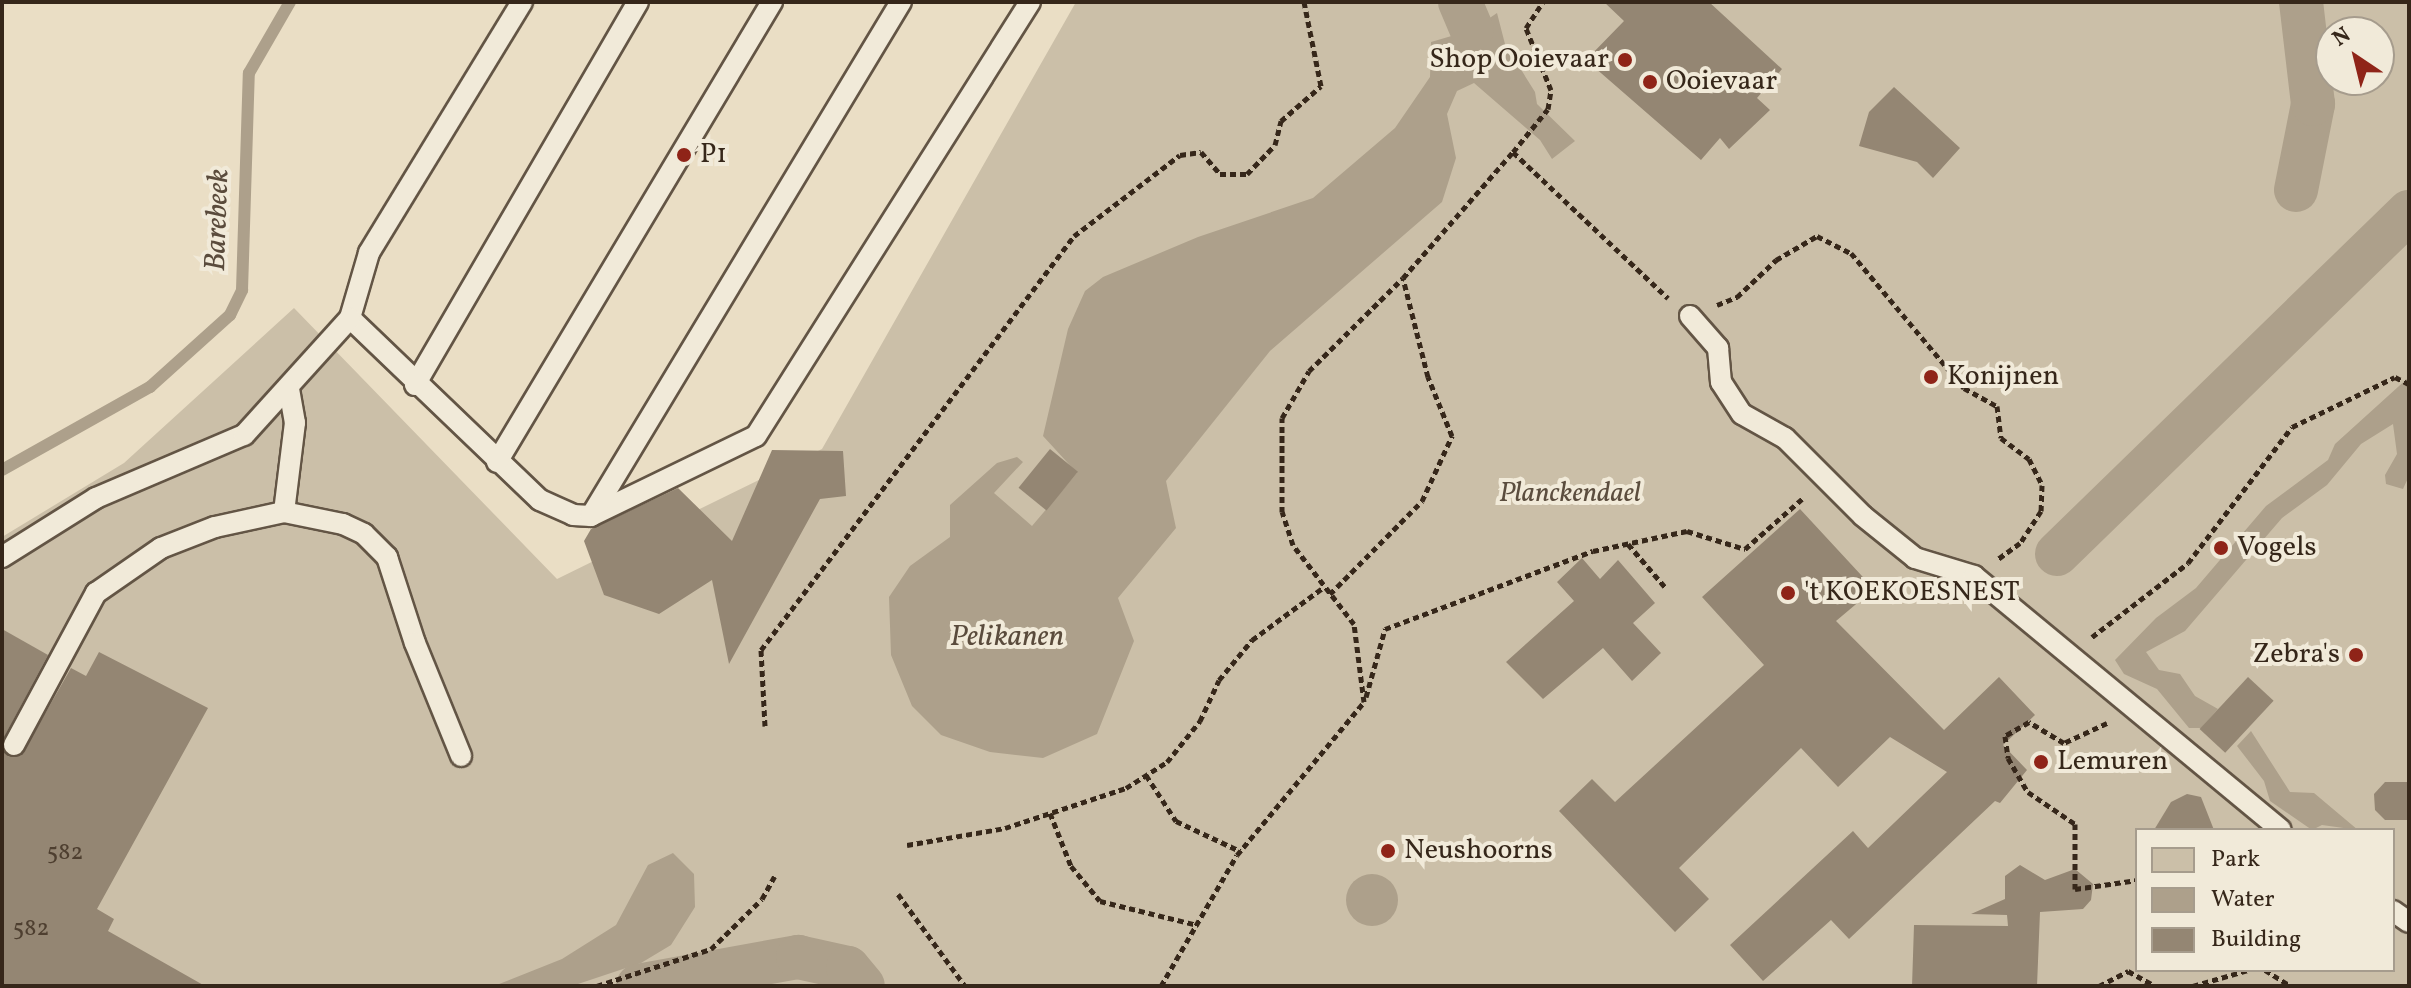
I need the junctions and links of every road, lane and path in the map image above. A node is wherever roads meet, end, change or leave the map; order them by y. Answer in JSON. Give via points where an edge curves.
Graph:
{"nodes":[{"id":1,"x":522,"y":2,"type":"edge"},
{"id":2,"x":638,"y":2,"type":"edge"},
{"id":3,"x":772,"y":2,"type":"edge"},
{"id":4,"x":901,"y":2,"type":"edge"},
{"id":5,"x":1030,"y":2,"type":"edge"},
{"id":6,"x":1304,"y":2,"type":"edge"},
{"id":7,"x":1543,"y":2,"type":"edge"},
{"id":8,"x":1513,"y":152,"type":"junction"},
{"id":9,"x":1403,"y":278,"type":"junction"},
{"id":10,"x":1690,"y":316,"type":"junction"},
{"id":11,"x":350,"y":318,"type":"junction"},
{"id":12,"x":2409,"y":384,"type":"edge"},
{"id":13,"x":415,"y":385,"type":"junction"},
{"id":14,"x":289,"y":390,"type":"junction"},
{"id":15,"x":497,"y":462,"type":"junction"},
{"id":16,"x":1825,"y":478,"type":"junction"},
{"id":17,"x":284,"y":512,"type":"junction"},
{"id":18,"x":591,"y":516,"type":"junction"},
{"id":19,"x":1628,"y":544,"type":"junction"},
{"id":20,"x":2,"y":557,"type":"edge"},
{"id":21,"x":1974,"y":576,"type":"junction"},
{"id":22,"x":1324,"y":587,"type":"junction"},
{"id":23,"x":1665,"y":587,"type":"dead end"},
{"id":24,"x":1330,"y":594,"type":"junction"},
{"id":25,"x":2069,"y":660,"type":"junction"},
{"id":26,"x":1364,"y":702,"type":"junction"},
{"id":27,"x":2124,"y":705,"type":"junction"},
{"id":28,"x":765,"y":726,"type":"dead end"},
{"id":29,"x":14,"y":745,"type":"dead end"},
{"id":30,"x":461,"y":756,"type":"dead end"},
{"id":31,"x":1146,"y":775,"type":"junction"},
{"id":32,"x":1050,"y":813,"type":"junction"},
{"id":33,"x":2278,"y":828,"type":"edge"},
{"id":34,"x":907,"y":845,"type":"dead end"},
{"id":35,"x":1240,"y":851,"type":"junction"},
{"id":36,"x":775,"y":876,"type":"dead end"},
{"id":37,"x":2135,"y":880,"type":"edge"},
{"id":38,"x":898,"y":894,"type":"dead end"},
{"id":39,"x":1198,"y":925,"type":"junction"},
{"id":40,"x":2241,"y":972,"type":"edge"},
{"id":41,"x":2268,"y":972,"type":"edge"},
{"id":42,"x":597,"y":986,"type":"edge"},
{"id":43,"x":965,"y":986,"type":"edge"},
{"id":44,"x":1161,"y":986,"type":"edge"},
{"id":45,"x":2099,"y":986,"type":"edge"},
{"id":46,"x":2155,"y":986,"type":"edge"},
{"id":47,"x":2193,"y":986,"type":"edge"},
{"id":48,"x":2291,"y":986,"type":"edge"}],
"edges":[{"from":1,"to":11,"type":"lane","via":[[369,253]]},
{"from":2,"to":13,"type":"lane"},
{"from":3,"to":15,"type":"lane"},
{"from":4,"to":18,"type":"lane"},
{"from":5,"to":18,"type":"lane","via":[[756,436]]},
{"from":6,"to":28,"type":"path","via":[[1321,86],[1281,121],[1275,145],[1247,174],[1220,174],[1201,152],[1180,155],[1074,236],[761,650]]},
{"from":7,"to":8,"type":"path","via":[[1526,28],[1551,90],[1548,109]]},
{"from":8,"to":9,"type":"path"},
{"from":8,"to":10,"type":"path"},
{"from":9,"to":22,"type":"path","via":[[1309,371],[1282,418],[1282,512],[1293,545]]},
{"from":9,"to":24,"type":"path","via":[[1428,377],[1452,436],[1422,501]]},
{"from":10,"to":16,"type":"lane","via":[[1718,348],[1721,382],[1742,414],[1785,438]]},
{"from":10,"to":21,"type":"path","via":[[1737,297],[1776,260],[1817,236],[1851,253],[1964,388],[1997,406],[2001,438],[2029,459],[2042,485],[2041,511],[2020,543]]},
{"from":11,"to":13,"type":"lane"},
{"from":11,"to":14,"type":"lane"},
{"from":12,"to":25,"type":"path","via":[[2395,377],[2292,427],[2188,563]]},
{"from":13,"to":15,"type":"lane"},
{"from":14,"to":17,"type":"lane","via":[[295,423]]},
{"from":14,"to":20,"type":"lane","via":[[244,435],[96,498]]},
{"from":15,"to":18,"type":"lane","via":[[540,500],[573,515]]},
{"from":16,"to":19,"type":"path","via":[[1745,549],[1687,531]]},
{"from":16,"to":21,"type":"lane","via":[[1915,558]]},
{"from":17,"to":29,"type":"lane","via":[[215,527],[161,548],[96,593]]},
{"from":17,"to":30,"type":"lane","via":[[343,524],[364,534],[387,557]]},
{"from":19,"to":23,"type":"path"},
{"from":19,"to":26,"type":"path","via":[[1593,551],[1385,629]]},
{"from":21,"to":25,"type":"lane"},
{"from":22,"to":24,"type":"path"},
{"from":22,"to":31,"type":"path","via":[[1252,640],[1219,680],[1200,721],[1167,762]]},
{"from":24,"to":26,"type":"path","via":[[1354,624]]},
{"from":25,"to":27,"type":"lane"},
{"from":26,"to":35,"type":"path"},
{"from":27,"to":33,"type":"lane"},
{"from":27,"to":37,"type":"path","via":[[2099,731],[2064,743],[2029,722],[2005,736],[2008,758],[2028,792],[2075,824],[2075,889]]},
{"from":31,"to":32,"type":"path","via":[[1126,788]]},
{"from":31,"to":35,"type":"path","via":[[1176,821]]},
{"from":32,"to":34,"type":"path","via":[[970,837]]},
{"from":32,"to":39,"type":"path","via":[[1071,866],[1100,901]]},
{"from":35,"to":39,"type":"path"},
{"from":36,"to":42,"type":"path","via":[[762,899],[711,949]]},
{"from":38,"to":43,"type":"path"},
{"from":39,"to":44,"type":"path"},
{"from":40,"to":47,"type":"path"},
{"from":41,"to":48,"type":"path"},
{"from":45,"to":46,"type":"path","via":[[2128,971]]}]}
